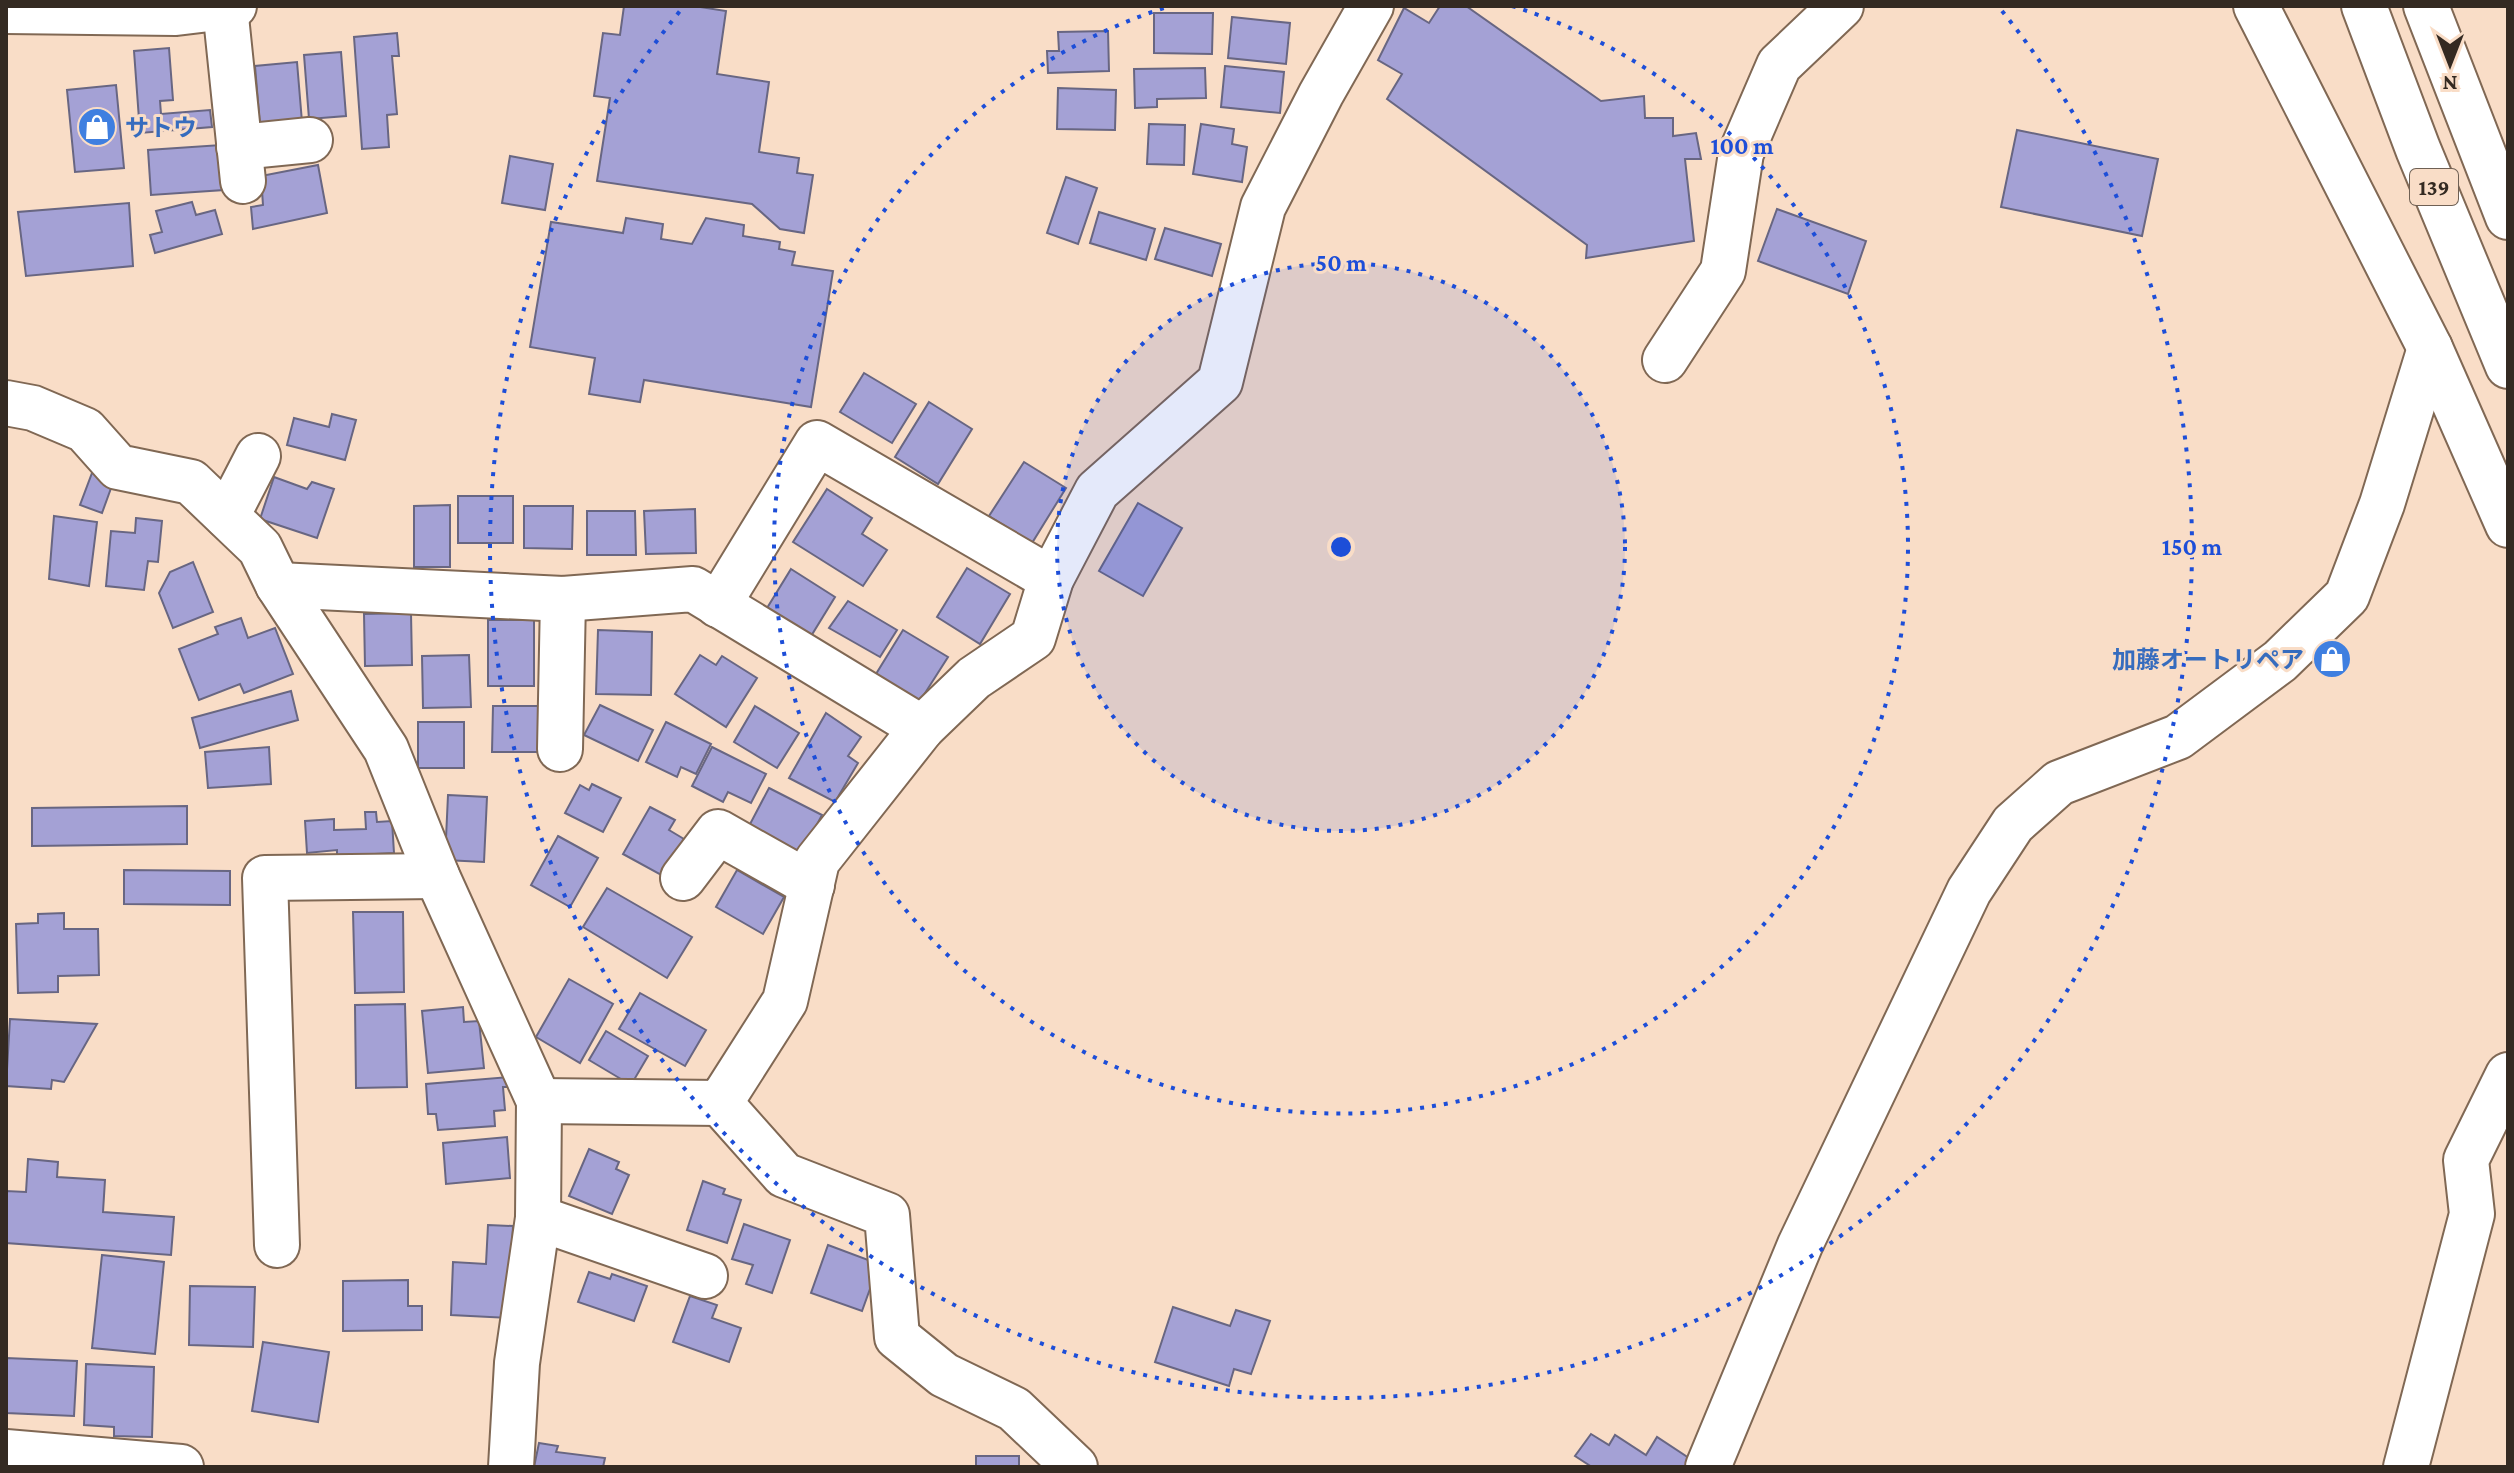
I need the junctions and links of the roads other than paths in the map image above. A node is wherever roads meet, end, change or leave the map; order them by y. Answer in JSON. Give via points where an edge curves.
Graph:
{"nodes":[{"id":1,"x":234,"y":6,"type":"edge"},
{"id":2,"x":1371,"y":6,"type":"edge"},
{"id":3,"x":1841,"y":6,"type":"edge"},
{"id":4,"x":2256,"y":6,"type":"edge"},
{"id":5,"x":2364,"y":6,"type":"edge"},
{"id":6,"x":2426,"y":6,"type":"edge"},
{"id":7,"x":225,"y":7,"type":"edge"},
{"id":8,"x":6,"y":11,"type":"edge"},
{"id":9,"x":310,"y":140,"type":"dead end"},
{"id":10,"x":2508,"y":217,"type":"edge"},
{"id":11,"x":2430,"y":348,"type":"junction"},
{"id":12,"x":1665,"y":360,"type":"dead end"},
{"id":13,"x":2508,"y":366,"type":"edge"},
{"id":14,"x":6,"y":403,"type":"edge"},
{"id":15,"x":258,"y":456,"type":"dead end"},
{"id":16,"x":227,"y":516,"type":"junction"},
{"id":17,"x":2508,"y":525,"type":"edge"},
{"id":18,"x":1051,"y":579,"type":"junction"},
{"id":19,"x":278,"y":585,"type":"junction"},
{"id":20,"x":563,"y":599,"type":"junction"},
{"id":21,"x":718,"y":605,"type":"junction"},
{"id":22,"x":922,"y":728,"type":"junction"},
{"id":23,"x":560,"y":749,"type":"dead end"},
{"id":24,"x":437,"y":876,"type":"junction"},
{"id":25,"x":683,"y":878,"type":"dead end"},
{"id":26,"x":812,"y":885,"type":"junction"},
{"id":27,"x":2508,"y":1075,"type":"edge"},
{"id":28,"x":539,"y":1101,"type":"junction"},
{"id":29,"x":720,"y":1103,"type":"junction"},
{"id":30,"x":538,"y":1218,"type":"junction"},
{"id":31,"x":277,"y":1245,"type":"dead end"},
{"id":32,"x":705,"y":1276,"type":"dead end"},
{"id":33,"x":6,"y":1452,"type":"edge"},
{"id":34,"x":181,"y":1467,"type":"edge"},
{"id":35,"x":511,"y":1467,"type":"edge"},
{"id":36,"x":1075,"y":1467,"type":"edge"},
{"id":37,"x":1708,"y":1467,"type":"edge"},
{"id":38,"x":2406,"y":1467,"type":"edge"}],
"edges":[{"from":1,"to":7,"type":"main road"},
{"from":2,"to":18,"type":"main road","via":[[1263,207],[1220,382],[1097,491]]},
{"from":3,"to":12,"type":"main road","via":[[1779,65],[1741,153],[1723,271]]},
{"from":4,"to":11,"type":"main road"},
{"from":5,"to":13,"type":"main road","number":"139"},
{"from":6,"to":10,"type":"main road","number":"139"},
{"from":7,"to":8,"type":"main road","via":[[176,13]]},
{"from":7,"to":9,"type":"main road","via":[[241,164]]},
{"from":11,"to":17,"type":"main road"},
{"from":11,"to":37,"type":"main road","via":[[2347,596],[2280,661],[2178,737],[2059,783],[2013,824],[1969,891],[1800,1245]]},
{"from":14,"to":16,"type":"main road","via":[[33,408],[85,430],[118,467],[191,482]]},
{"from":15,"to":16,"type":"main road"},
{"from":16,"to":19,"type":"main road","via":[[260,548]]},
{"from":18,"to":21,"type":"main road","via":[[817,443]]},
{"from":18,"to":22,"type":"main road","via":[[1033,638],[974,678]]},
{"from":19,"to":20,"type":"main road"},
{"from":19,"to":24,"type":"main road","via":[[386,749]]},
{"from":20,"to":21,"type":"main road","via":[[693,589]]},
{"from":20,"to":23,"type":"main road"},
{"from":21,"to":22,"type":"main road"},
{"from":22,"to":26,"type":"main road","via":[[817,861]]},
{"from":24,"to":28,"type":"main road"},
{"from":24,"to":31,"type":"main road","via":[[265,878]]},
{"from":25,"to":26,"type":"main road","via":[[718,832]]},
{"from":26,"to":29,"type":"main road","via":[[785,1001]]},
{"from":27,"to":38,"type":"main road","via":[[2466,1160],[2472,1214]]},
{"from":28,"to":29,"type":"main road"},
{"from":28,"to":30,"type":"main road"},
{"from":29,"to":36,"type":"main road","via":[[784,1175],[887,1215],[897,1337],[944,1375],[1014,1409]]},
{"from":30,"to":32,"type":"main road"},
{"from":30,"to":35,"type":"main road","via":[[517,1363]]},
{"from":33,"to":34,"type":"main road"}]}
